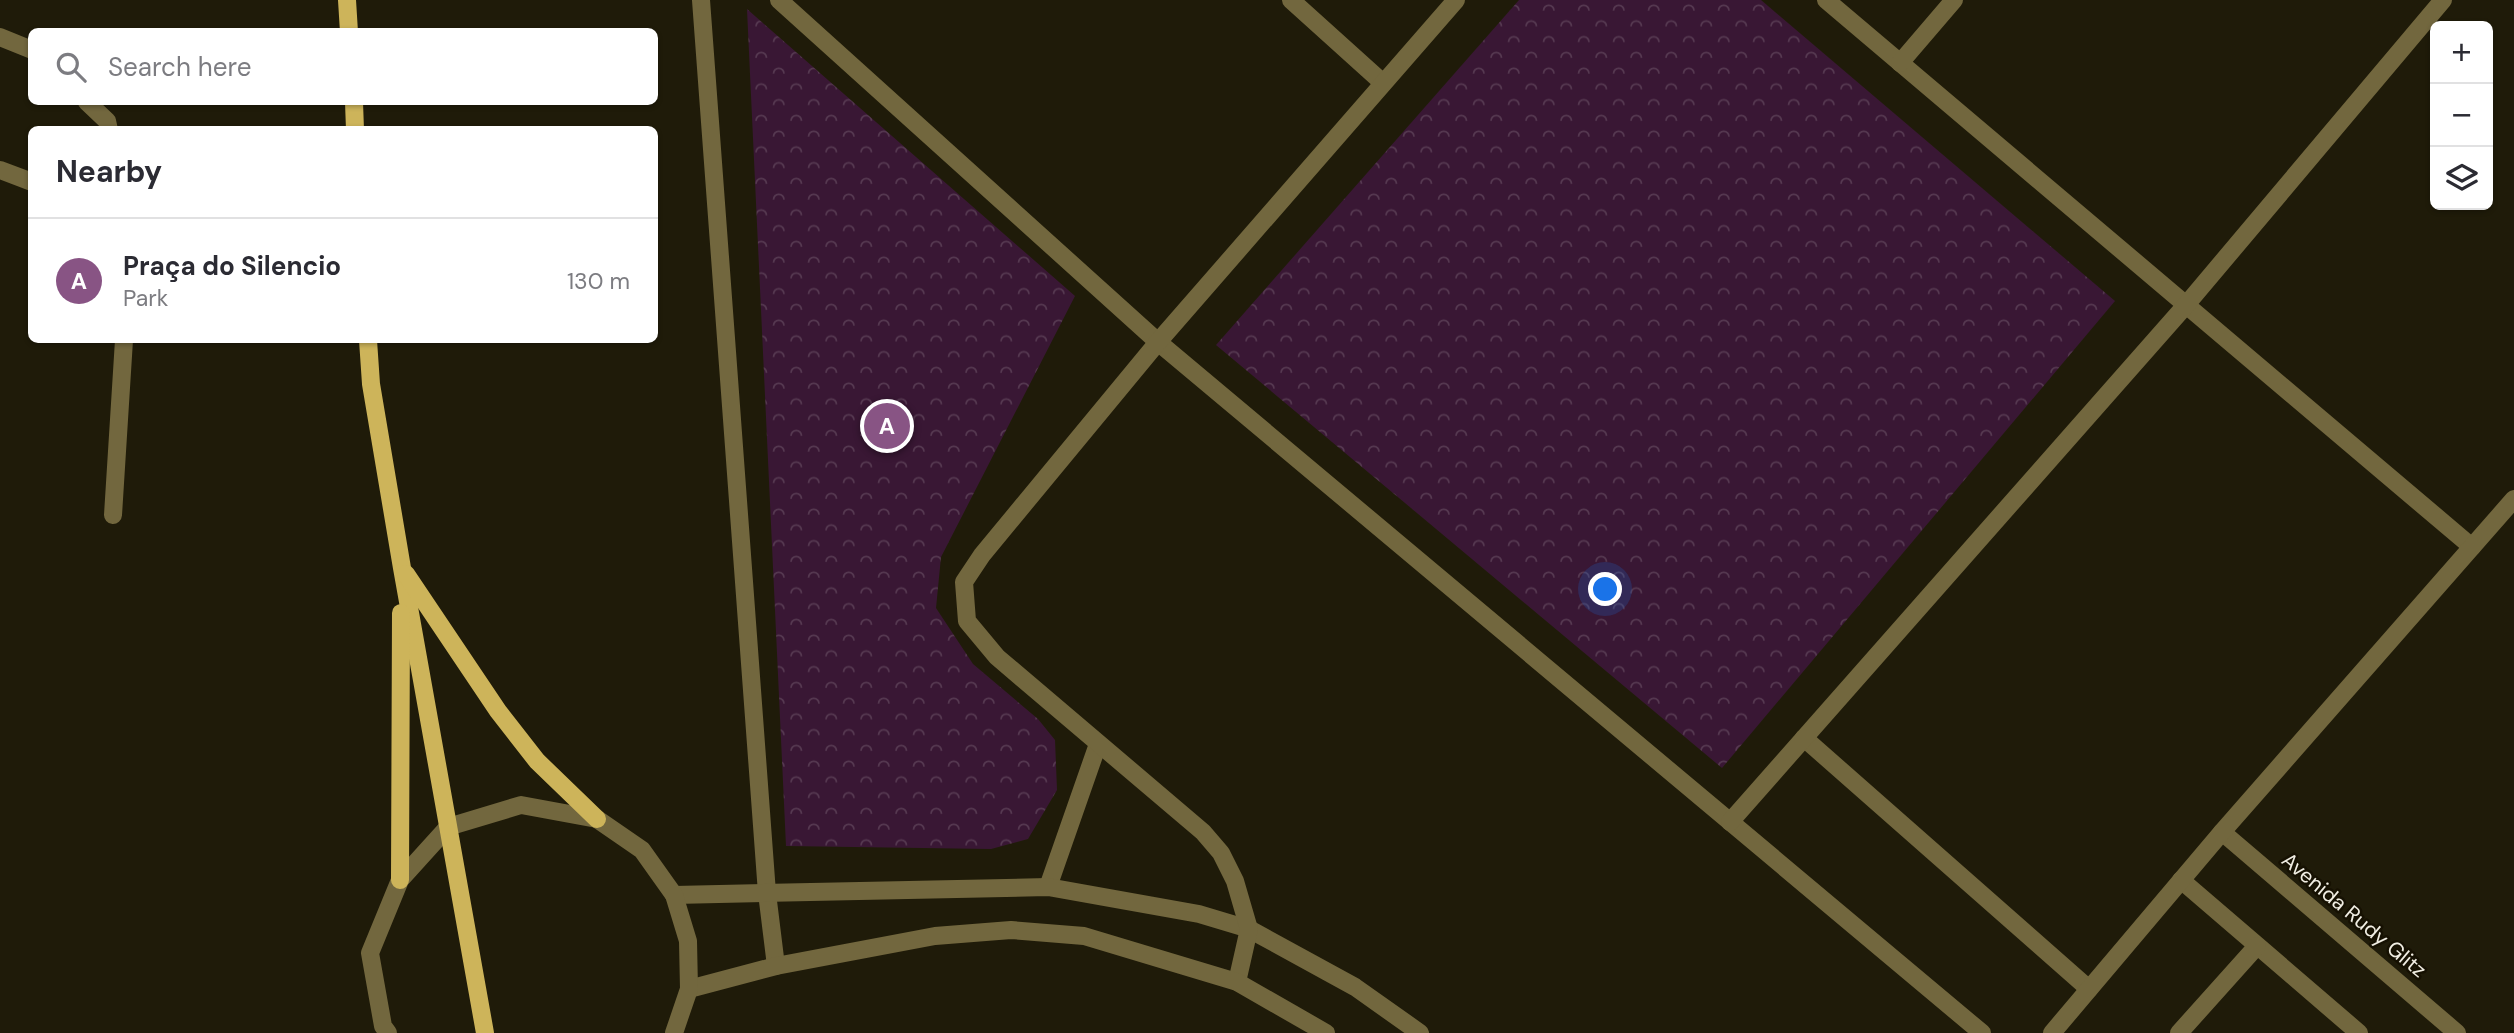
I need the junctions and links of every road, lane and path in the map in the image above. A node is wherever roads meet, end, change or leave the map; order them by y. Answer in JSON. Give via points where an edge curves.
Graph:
{"nodes":[{"id":1,"x":347,"y":0,"type":"edge"},
{"id":2,"x":701,"y":0,"type":"edge"},
{"id":3,"x":779,"y":0,"type":"edge"},
{"id":4,"x":1291,"y":0,"type":"edge"},
{"id":5,"x":1455,"y":0,"type":"edge"},
{"id":6,"x":1826,"y":0,"type":"edge"},
{"id":7,"x":1954,"y":0,"type":"edge"},
{"id":8,"x":2444,"y":0,"type":"edge"},
{"id":9,"x":349,"y":28,"type":"edge"},
{"id":10,"x":0,"y":37,"type":"edge"},
{"id":11,"x":28,"y":48,"type":"edge"},
{"id":12,"x":1900,"y":63,"type":"junction"},
{"id":13,"x":1383,"y":83,"type":"junction"},
{"id":14,"x":90,"y":105,"type":"edge"},
{"id":15,"x":354,"y":105,"type":"edge"},
{"id":16,"x":108,"y":126,"type":"edge"},
{"id":17,"x":355,"y":126,"type":"edge"},
{"id":18,"x":0,"y":170,"type":"edge"},
{"id":19,"x":28,"y":181,"type":"edge"},
{"id":20,"x":2186,"y":305,"type":"junction"},
{"id":21,"x":1157,"y":342,"type":"junction"},
{"id":22,"x":124,"y":343,"type":"edge"},
{"id":23,"x":368,"y":343,"type":"edge"},
{"id":24,"x":2514,"y":499,"type":"edge"},
{"id":25,"x":113,"y":515,"type":"dead end"},
{"id":26,"x":2473,"y":547,"type":"junction"},
{"id":27,"x":402,"y":568,"type":"junction"},
{"id":28,"x":1804,"y":738,"type":"junction"},
{"id":29,"x":1098,"y":744,"type":"junction"},
{"id":30,"x":597,"y":820,"type":"junction"},
{"id":31,"x":1730,"y":822,"type":"junction"},
{"id":32,"x":448,"y":827,"type":"junction"},
{"id":33,"x":2222,"y":832,"type":"junction"},
{"id":34,"x":400,"y":880,"type":"junction"},
{"id":35,"x":2181,"y":880,"type":"junction"},
{"id":36,"x":1048,"y":887,"type":"junction"},
{"id":37,"x":767,"y":893,"type":"junction"},
{"id":38,"x":674,"y":895,"type":"junction"},
{"id":39,"x":1249,"y":929,"type":"junction"},
{"id":40,"x":2257,"y":946,"type":"junction"},
{"id":41,"x":776,"y":966,"type":"junction"},
{"id":42,"x":1237,"y":982,"type":"junction"},
{"id":43,"x":689,"y":989,"type":"junction"},
{"id":44,"x":2089,"y":989,"type":"junction"},
{"id":45,"x":388,"y":1033,"type":"edge"},
{"id":46,"x":485,"y":1033,"type":"edge"},
{"id":47,"x":674,"y":1033,"type":"edge"},
{"id":48,"x":1326,"y":1033,"type":"edge"},
{"id":49,"x":1420,"y":1033,"type":"edge"},
{"id":50,"x":1982,"y":1033,"type":"edge"},
{"id":51,"x":2052,"y":1033,"type":"edge"},
{"id":52,"x":2179,"y":1033,"type":"edge"},
{"id":53,"x":2359,"y":1033,"type":"edge"},
{"id":54,"x":2457,"y":1033,"type":"edge"}],
"edges":[{"from":1,"to":9,"type":"main road"},
{"from":2,"to":37,"type":"street"},
{"from":3,"to":21,"type":"street"},
{"from":4,"to":13,"type":"street"},
{"from":5,"to":13,"type":"street"},
{"from":6,"to":12,"type":"street"},
{"from":7,"to":12,"type":"street"},
{"from":8,"to":20,"type":"street"},
{"from":10,"to":11,"type":"street"},
{"from":12,"to":20,"type":"street"},
{"from":13,"to":21,"type":"street"},
{"from":14,"to":16,"type":"street"},
{"from":15,"to":17,"type":"main road"},
{"from":18,"to":19,"type":"street"},
{"from":20,"to":26,"type":"street"},
{"from":20,"to":28,"type":"street"},
{"from":21,"to":29,"type":"street","via":[[964,582],[967,621],[997,657]]},
{"from":21,"to":31,"type":"street"},
{"from":22,"to":25,"type":"street"},
{"from":23,"to":27,"type":"main road"},
{"from":24,"to":26,"type":"street"},
{"from":26,"to":33,"type":"street"},
{"from":27,"to":30,"type":"main road","via":[[498,711],[537,761]]},
{"from":27,"to":32,"type":"main road"},
{"from":27,"to":34,"type":"main road"},
{"from":28,"to":31,"type":"street"},
{"from":28,"to":44,"type":"street"},
{"from":29,"to":36,"type":"street"},
{"from":29,"to":39,"type":"street","via":[[1203,832],[1221,853]]},
{"from":30,"to":32,"type":"street","via":[[521,805]]},
{"from":30,"to":38,"type":"street","via":[[642,850]]},
{"from":31,"to":50,"type":"street"},
{"from":32,"to":34,"type":"street"},
{"from":32,"to":46,"type":"main road"},
{"from":33,"to":35,"type":"street"},
{"from":33,"to":54,"type":"street","name":"Avenida Rudy Glitz"},
{"from":34,"to":45,"type":"street","via":[[370,953]]},
{"from":35,"to":40,"type":"street"},
{"from":35,"to":44,"type":"street"},
{"from":36,"to":37,"type":"street"},
{"from":36,"to":39,"type":"street","via":[[1199,914]]},
{"from":37,"to":38,"type":"street"},
{"from":37,"to":41,"type":"street"},
{"from":38,"to":43,"type":"street","via":[[688,941]]},
{"from":39,"to":42,"type":"street"},
{"from":39,"to":49,"type":"street","via":[[1355,987]]},
{"from":40,"to":52,"type":"street"},
{"from":40,"to":53,"type":"street"},
{"from":41,"to":42,"type":"street","via":[[935,936],[1011,930],[1083,936]]},
{"from":41,"to":43,"type":"street"},
{"from":42,"to":48,"type":"street"},
{"from":43,"to":47,"type":"street"},
{"from":44,"to":51,"type":"street"}]}
